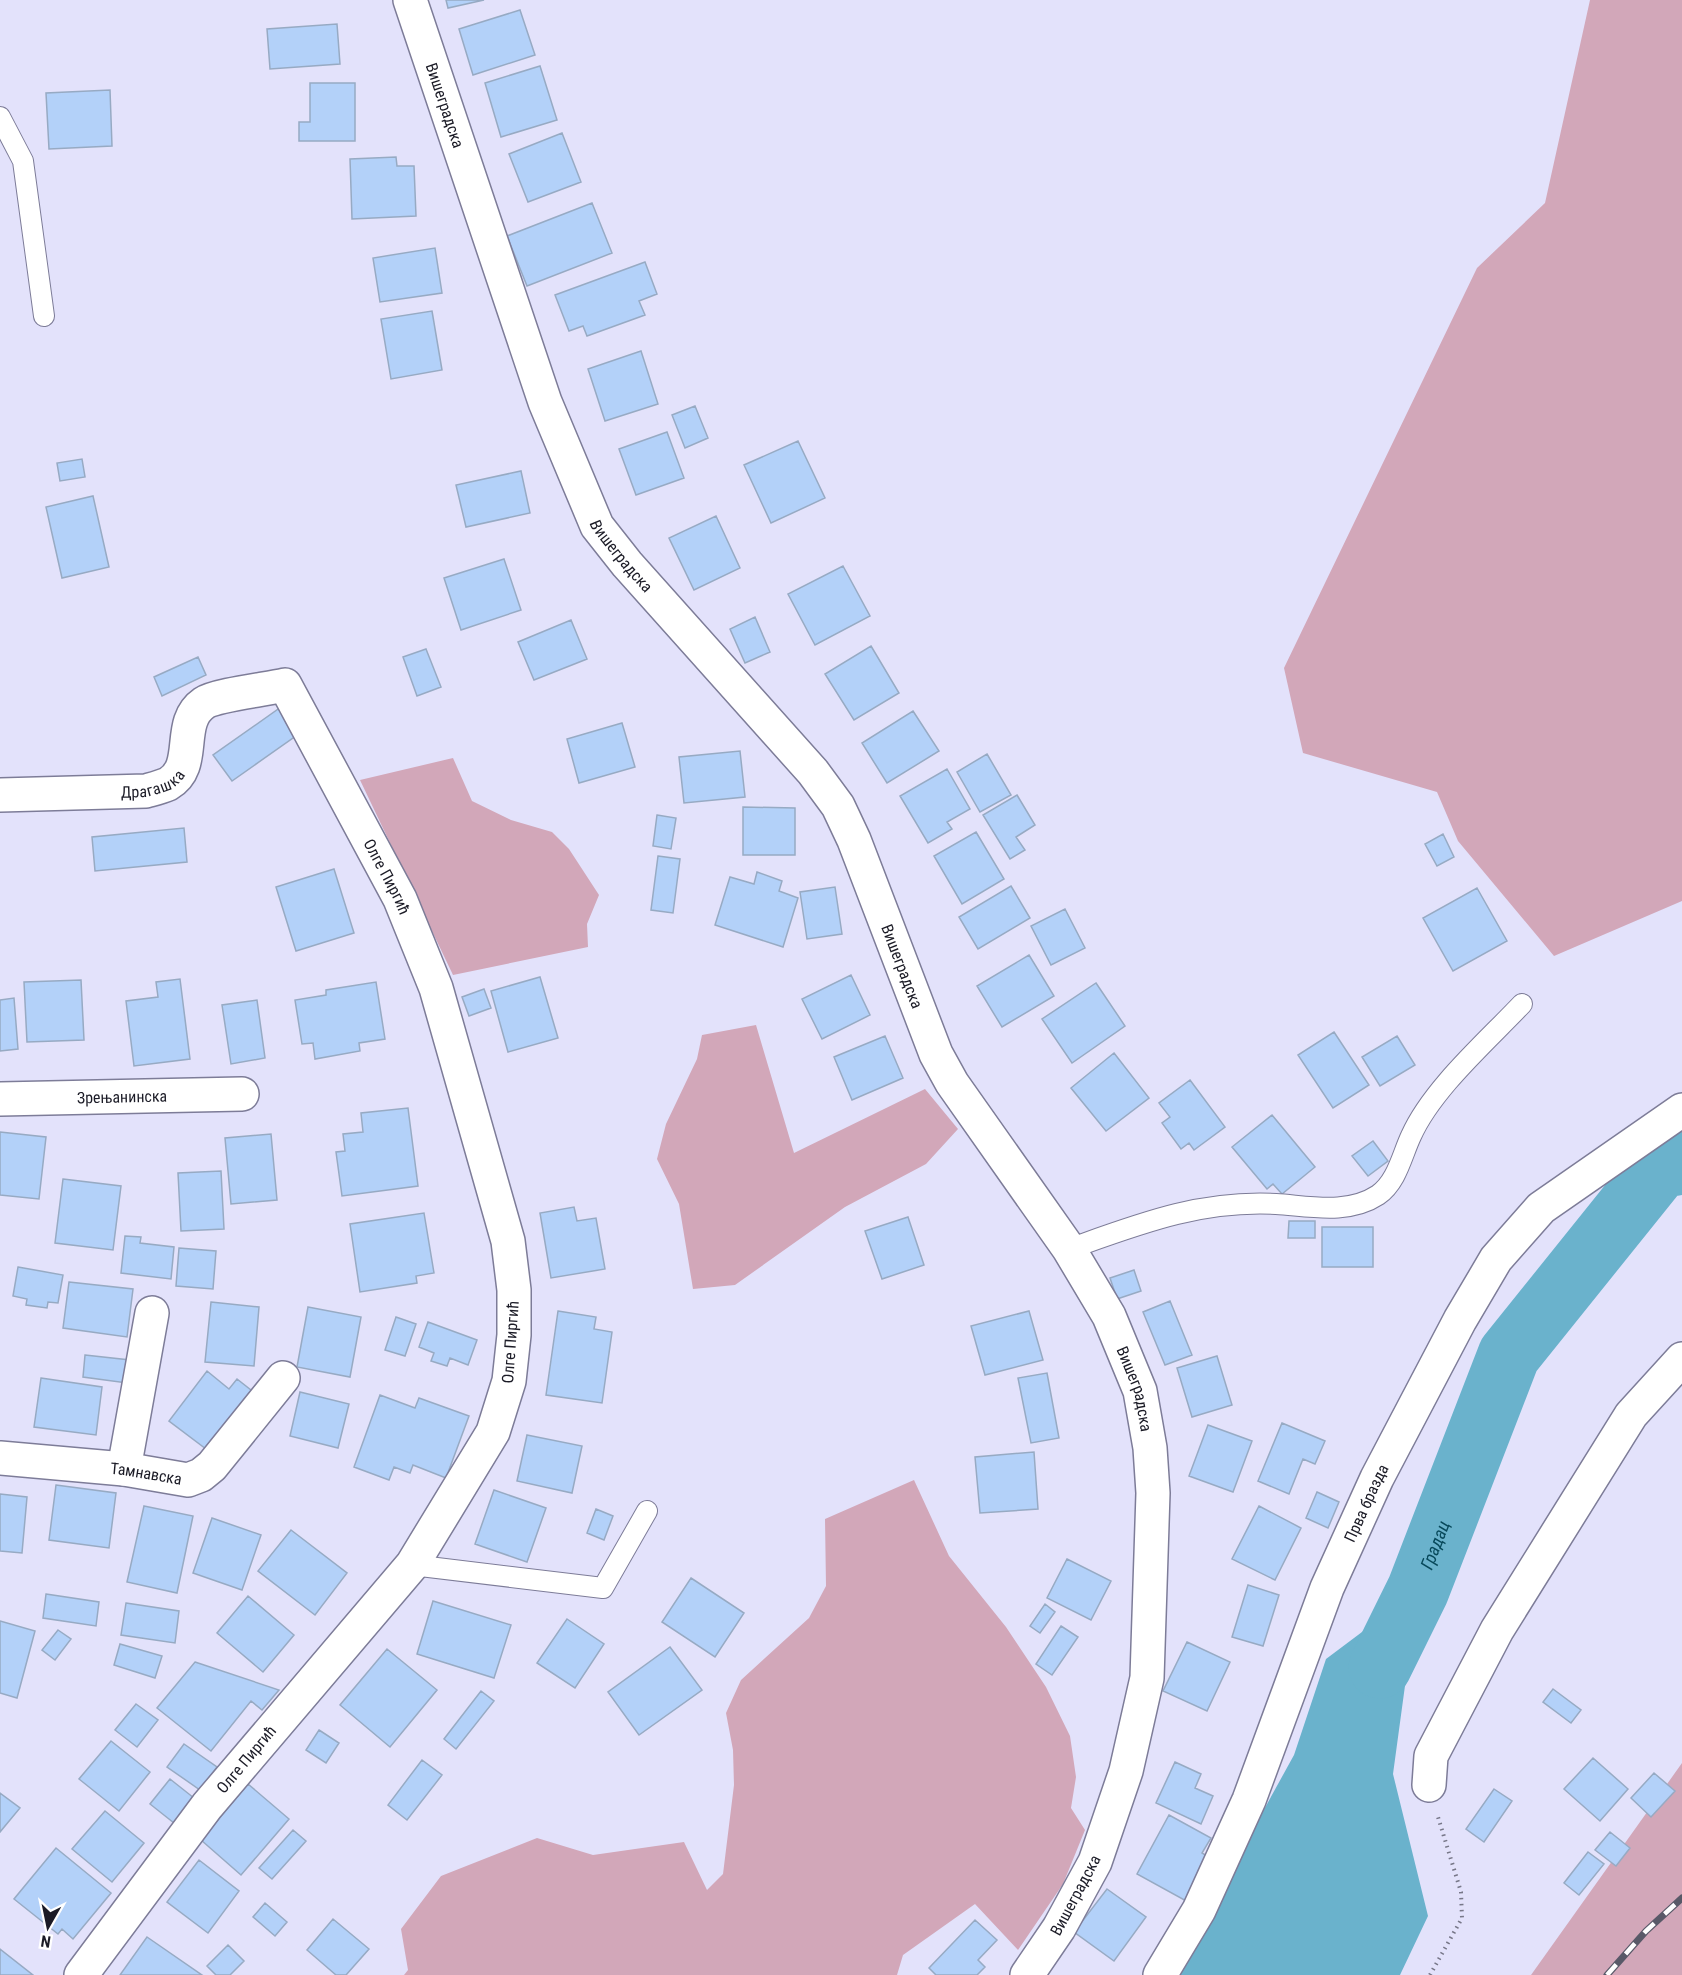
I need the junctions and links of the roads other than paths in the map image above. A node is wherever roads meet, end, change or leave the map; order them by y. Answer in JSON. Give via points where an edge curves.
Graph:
{"nodes":[{"id":1,"x":410,"y":0,"type":"edge"},
{"id":2,"x":0,"y":117,"type":"edge"},
{"id":3,"x":44,"y":316,"type":"dead end"},
{"id":4,"x":285,"y":685,"type":"joint"},
{"id":5,"x":0,"y":795,"type":"edge"},
{"id":6,"x":1522,"y":1004,"type":"dead end"},
{"id":7,"x":242,"y":1094,"type":"dead end"},
{"id":8,"x":0,"y":1099,"type":"edge"},
{"id":9,"x":1682,"y":1110,"type":"edge"},
{"id":10,"x":1069,"y":1249,"type":"junction"},
{"id":11,"x":152,"y":1313,"type":"dead end"},
{"id":12,"x":1682,"y":1359,"type":"edge"},
{"id":13,"x":283,"y":1378,"type":"dead end"},
{"id":14,"x":0,"y":1458,"type":"edge"},
{"id":15,"x":124,"y":1469,"type":"junction"},
{"id":16,"x":647,"y":1511,"type":"dead end"},
{"id":17,"x":412,"y":1565,"type":"junction"},
{"id":18,"x":1429,"y":1785,"type":"road end"},
{"id":19,"x":81,"y":1975,"type":"edge"},
{"id":20,"x":1028,"y":1975,"type":"edge"},
{"id":21,"x":1160,"y":1975,"type":"edge"}],
"edges":[{"from":1,"to":10,"type":"street","name":"Вишеградска","via":[[545,402],[597,526],[813,772],[838,806],[855,840],[936,1054],[952,1083]]},
{"from":2,"to":3,"type":"lane","via":[[23,161]]},
{"from":4,"to":5,"type":"street","name":"Драгашка","via":[[206,701],[193,712],[187,729],[185,761],[179,774],[168,783],[146,791]]},
{"from":4,"to":17,"type":"street","name":"Олге Пиргић","via":[[400,899],[436,988],[508,1241],[514,1335],[503,1406],[493,1432]]},
{"from":6,"to":10,"type":"lane","via":[[1427,1107],[1394,1176],[1379,1194],[1344,1208],[1252,1203],[1209,1206],[1165,1215]]},
{"from":7,"to":8,"type":"street","name":"Зрењанинска"},
{"from":9,"to":21,"type":"street","name":"Прва бразда","via":[[1540,1208],[1496,1259],[1377,1478],[1327,1588],[1250,1800],[1199,1910]]},
{"from":10,"to":20,"type":"street","name":"Вишеградска","via":[[1109,1316],[1140,1391],[1153,1493],[1147,1678],[1126,1771],[1095,1862]]},
{"from":11,"to":15,"type":"street"},
{"from":12,"to":18,"type":"street","via":[[1632,1415],[1497,1630],[1431,1756]]},
{"from":13,"to":15,"type":"street","name":"Тамнавска","via":[[201,1475],[188,1480]]},
{"from":14,"to":15,"type":"street","name":"Тамнавска"},
{"from":16,"to":17,"type":"lane","via":[[603,1588]]},
{"from":17,"to":19,"type":"street","name":"Олге Пиргић","via":[[207,1806]]}]}
